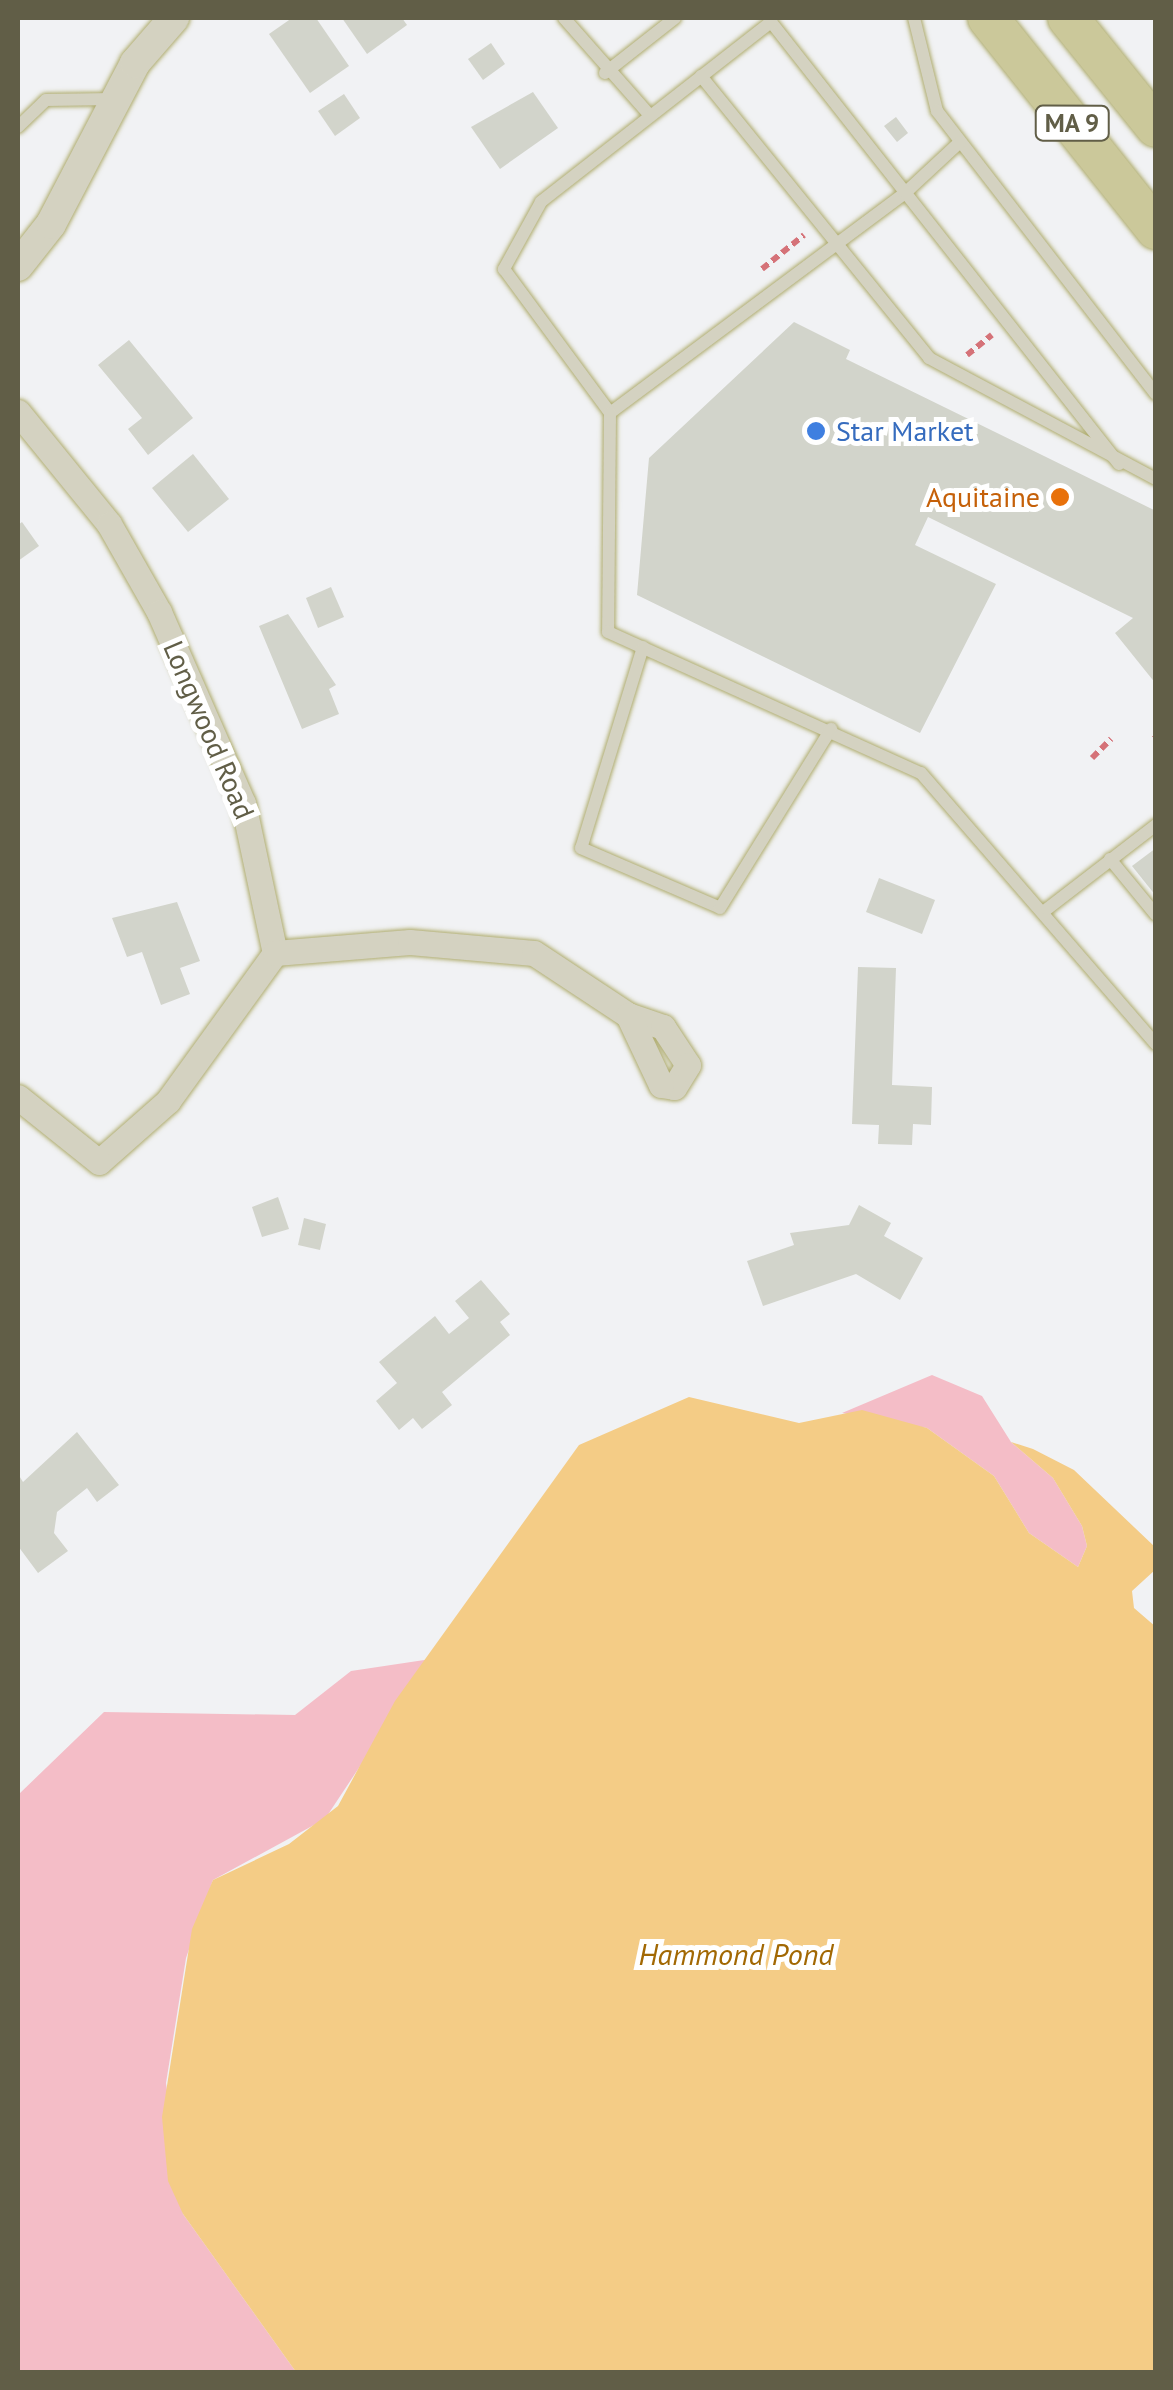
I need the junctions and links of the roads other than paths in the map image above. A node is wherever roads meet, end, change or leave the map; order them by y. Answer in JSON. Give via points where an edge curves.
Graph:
{"nodes":[{"id":1,"x":174,"y":18,"type":"edge"},
{"id":2,"x":564,"y":18,"type":"edge"},
{"id":3,"x":675,"y":18,"type":"edge"},
{"id":4,"x":914,"y":18,"type":"edge"},
{"id":5,"x":988,"y":18,"type":"edge"},
{"id":6,"x":1068,"y":18,"type":"edge"},
{"id":7,"x":605,"y":73,"type":"junction"},
{"id":8,"x":700,"y":76,"type":"junction"},
{"id":9,"x":113,"y":99,"type":"junction"},
{"id":10,"x":647,"y":112,"type":"junction"},
{"id":11,"x":1154,"y":123,"type":"edge"},
{"id":12,"x":18,"y":128,"type":"edge"},
{"id":13,"x":960,"y":142,"type":"junction"},
{"id":14,"x":904,"y":194,"type":"junction"},
{"id":15,"x":1156,"y":229,"type":"edge"},
{"id":16,"x":836,"y":247,"type":"junction"},
{"id":17,"x":18,"y":266,"type":"edge"},
{"id":18,"x":1156,"y":394,"type":"edge"},
{"id":19,"x":18,"y":412,"type":"edge"},
{"id":20,"x":610,"y":413,"type":"junction"},
{"id":21,"x":1119,"y":464,"type":"junction"},
{"id":22,"x":1156,"y":479,"type":"edge"},
{"id":23,"x":643,"y":647,"type":"junction"},
{"id":24,"x":831,"y":729,"type":"junction"},
{"id":25,"x":1156,"y":824,"type":"edge"},
{"id":26,"x":1110,"y":859,"type":"junction"},
{"id":27,"x":1047,"y":909,"type":"junction"},
{"id":28,"x":1156,"y":916,"type":"edge"},
{"id":29,"x":275,"y":953,"type":"junction"},
{"id":30,"x":628,"y":1016,"type":"dead end"},
{"id":31,"x":1156,"y":1044,"type":"edge"},
{"id":32,"x":18,"y":1096,"type":"edge"}],
"edges":[{"from":1,"to":9,"type":"street"},
{"from":2,"to":7,"type":"lane"},
{"from":3,"to":7,"type":"lane"},
{"from":4,"to":13,"type":"lane","via":[[928,93]]},
{"from":5,"to":15,"type":"highway","number":"MA 9"},
{"from":6,"to":11,"type":"highway","number":"MA 9"},
{"from":7,"to":10,"type":"lane"},
{"from":8,"to":10,"type":"lane"},
{"from":8,"to":14,"type":"lane","via":[[771,22]]},
{"from":8,"to":16,"type":"lane"},
{"from":9,"to":12,"type":"lane","via":[[46,100]]},
{"from":9,"to":17,"type":"street","via":[[51,224]]},
{"from":10,"to":20,"type":"lane","via":[[541,202],[504,269]]},
{"from":13,"to":14,"type":"lane"},
{"from":13,"to":18,"type":"lane"},
{"from":14,"to":16,"type":"lane"},
{"from":14,"to":21,"type":"lane"},
{"from":16,"to":20,"type":"lane"},
{"from":16,"to":21,"type":"lane","via":[[929,358]]},
{"from":19,"to":29,"type":"street","name":"Longwood Road","via":[[109,524],[159,612],[243,803]]},
{"from":20,"to":23,"type":"lane","via":[[608,632]]},
{"from":21,"to":22,"type":"lane"},
{"from":23,"to":24,"type":"lane"},
{"from":23,"to":24,"type":"lane","via":[[580,848],[720,908]]},
{"from":24,"to":27,"type":"lane","via":[[921,773]]},
{"from":25,"to":26,"type":"lane"},
{"from":26,"to":27,"type":"lane"},
{"from":26,"to":28,"type":"lane"},
{"from":27,"to":31,"type":"lane"},
{"from":29,"to":30,"type":"street","via":[[410,942],[534,953]]},
{"from":29,"to":32,"type":"street","via":[[168,1100],[99,1162]]}]}
